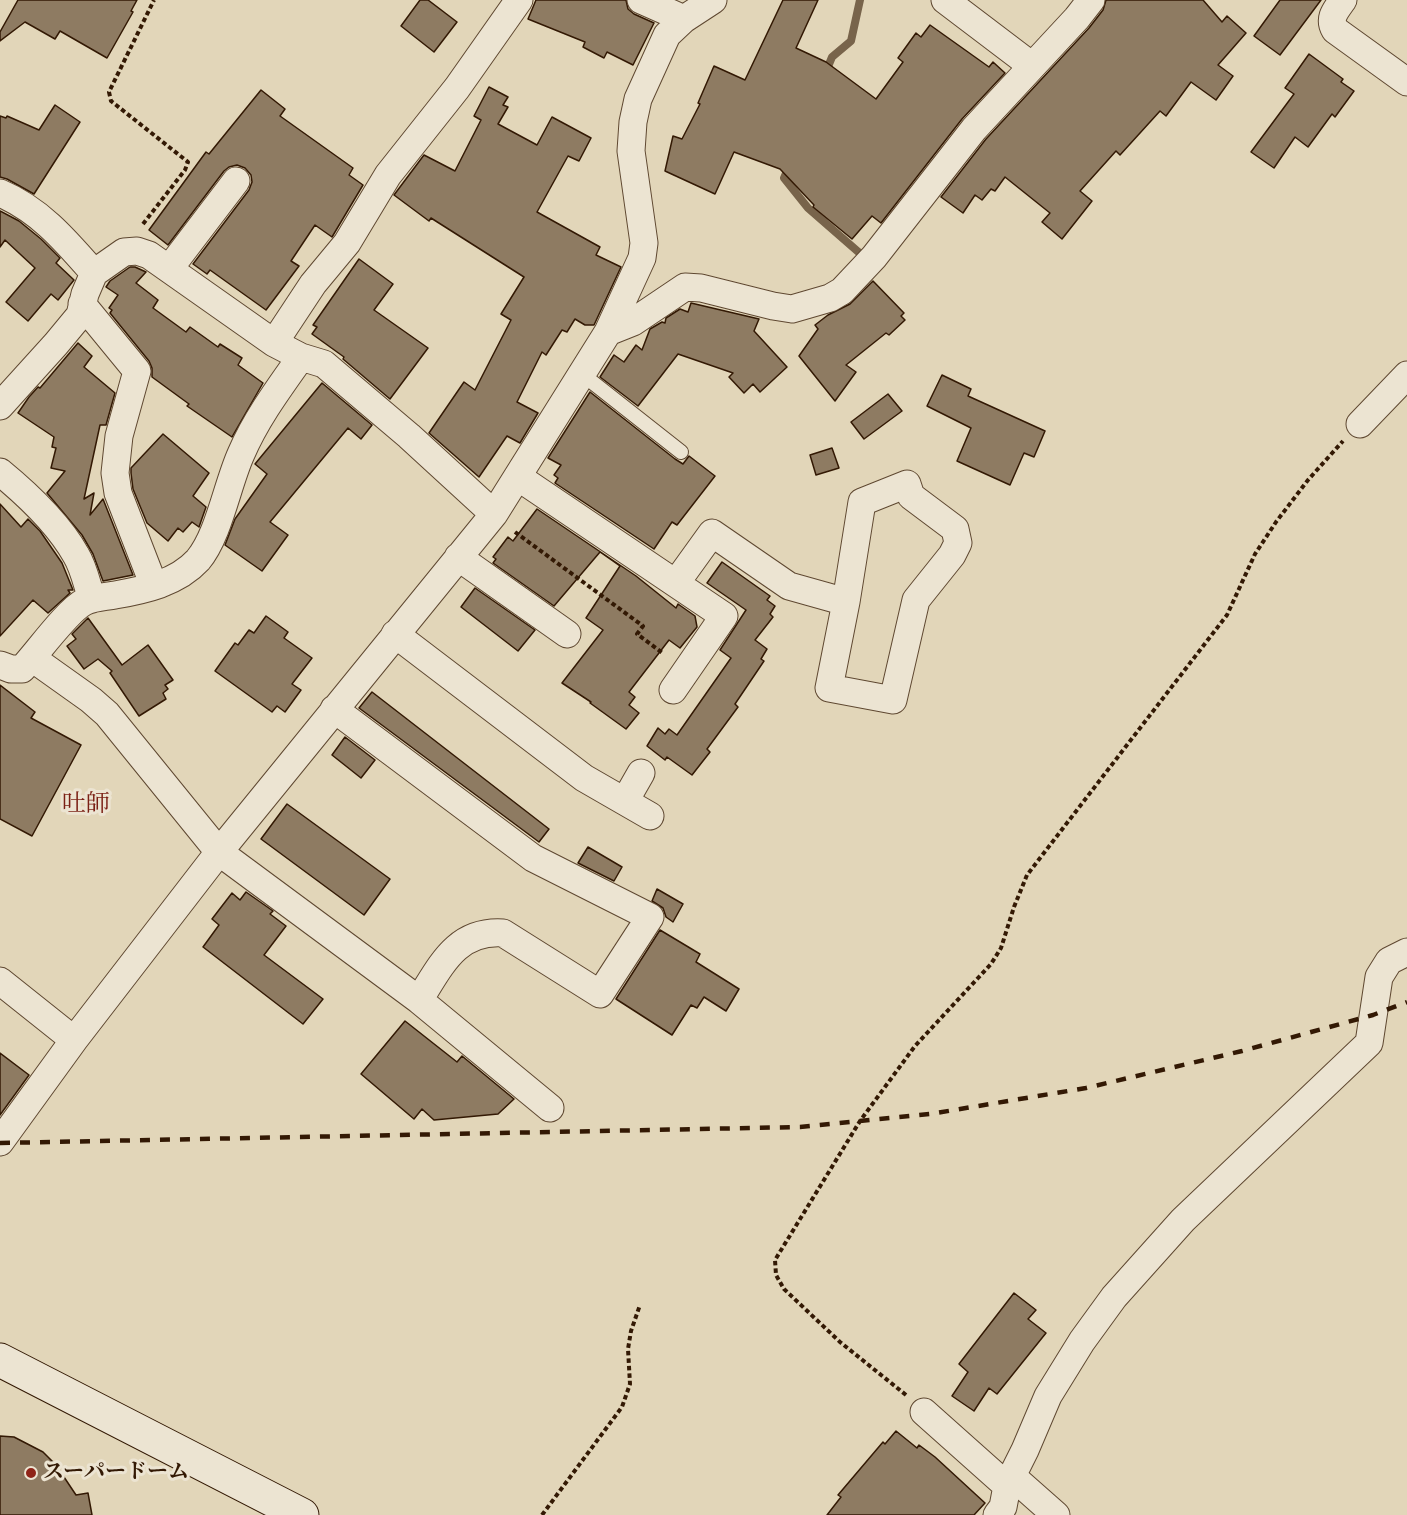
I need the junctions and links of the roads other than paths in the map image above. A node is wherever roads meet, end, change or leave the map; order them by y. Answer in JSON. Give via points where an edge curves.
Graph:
{"nodes":[{"id":1,"x":519,"y":0,"type":"edge"},
{"id":2,"x":641,"y":0,"type":"edge"},
{"id":3,"x":713,"y":0,"type":"edge"},
{"id":4,"x":945,"y":0,"type":"edge"},
{"id":5,"x":1091,"y":0,"type":"edge"},
{"id":6,"x":1343,"y":0,"type":"edge"},
{"id":7,"x":684,"y":19,"type":"junction"},
{"id":8,"x":1032,"y":66,"type":"junction"},
{"id":9,"x":1407,"y":82,"type":"edge"},
{"id":10,"x":236,"y":181,"type":"dead end"},
{"id":11,"x":0,"y":193,"type":"edge"},
{"id":12,"x":169,"y":269,"type":"junction"},
{"id":13,"x":94,"y":273,"type":"junction"},
{"id":14,"x":82,"y":304,"type":"junction"},
{"id":15,"x":608,"y":332,"type":"junction"},
{"id":16,"x":274,"y":343,"type":"junction"},
{"id":17,"x":301,"y":357,"type":"junction"},
{"id":18,"x":582,"y":374,"type":"junction"},
{"id":19,"x":1407,"y":375,"type":"edge"},
{"id":20,"x":4,"y":393,"type":"edge"},
{"id":21,"x":1360,"y":424,"type":"road end"},
{"id":22,"x":681,"y":452,"type":"dead end"},
{"id":23,"x":0,"y":472,"type":"edge"},
{"id":24,"x":518,"y":477,"type":"junction"},
{"id":25,"x":494,"y":514,"type":"junction"},
{"id":26,"x":458,"y":557,"type":"junction"},
{"id":27,"x":676,"y":583,"type":"junction"},
{"id":28,"x":154,"y":586,"type":"junction"},
{"id":29,"x":92,"y":599,"type":"junction"},
{"id":30,"x":846,"y":602,"type":"junction"},
{"id":31,"x":395,"y":634,"type":"junction"},
{"id":32,"x":567,"y":634,"type":"dead end"},
{"id":33,"x":33,"y":658,"type":"junction"},
{"id":34,"x":0,"y":665,"type":"edge"},
{"id":35,"x":680,"y":680,"type":"road end"},
{"id":36,"x":334,"y":710,"type":"junction"},
{"id":37,"x":642,"y":773,"type":"dead end"},
{"id":38,"x":625,"y":801,"type":"junction"},
{"id":39,"x":650,"y":816,"type":"dead end"},
{"id":40,"x":219,"y":852,"type":"junction"},
{"id":41,"x":1407,"y":952,"type":"edge"},
{"id":42,"x":0,"y":981,"type":"edge"},
{"id":43,"x":419,"y":1000,"type":"junction"},
{"id":44,"x":74,"y":1041,"type":"junction"},
{"id":45,"x":550,"y":1108,"type":"dead end"},
{"id":46,"x":0,"y":1142,"type":"edge"},
{"id":47,"x":0,"y":1360,"type":"edge"},
{"id":48,"x":924,"y":1412,"type":"road end"},
{"id":49,"x":1010,"y":1481,"type":"junction"},
{"id":50,"x":302,"y":1515,"type":"edge"},
{"id":51,"x":997,"y":1515,"type":"edge"},
{"id":52,"x":1056,"y":1515,"type":"edge"}],
"edges":[{"from":1,"to":16,"type":"street","via":[[457,88],[388,175],[346,243]]},
{"from":2,"to":7,"type":"street"},
{"from":3,"to":7,"type":"street"},
{"from":4,"to":8,"type":"street"},
{"from":5,"to":8,"type":"street"},
{"from":6,"to":9,"type":"street","via":[[1331,21],[1335,30]]},
{"from":7,"to":15,"type":"street","via":[[667,36],[638,99],[631,151],[644,243],[642,258]]},
{"from":8,"to":15,"type":"street","via":[[974,129],[842,291],[792,309],[701,288],[685,288],[633,322]]},
{"from":10,"to":12,"type":"street"},
{"from":11,"to":13,"type":"street","via":[[40,216]]},
{"from":12,"to":13,"type":"street","via":[[137,251],[124,252]]},
{"from":12,"to":16,"type":"street"},
{"from":13,"to":14,"type":"street"},
{"from":14,"to":20,"type":"street","via":[[80,315],[56,344]]},
{"from":14,"to":28,"type":"street","via":[[137,371],[119,436],[115,473],[118,493]]},
{"from":15,"to":18,"type":"street"},
{"from":16,"to":17,"type":"street"},
{"from":17,"to":25,"type":"street","via":[[324,364]]},
{"from":17,"to":28,"type":"street","via":[[263,412],[241,454],[208,546],[187,570]]},
{"from":18,"to":22,"type":"lane"},
{"from":18,"to":24,"type":"street"},
{"from":19,"to":21,"type":"street"},
{"from":23,"to":29,"type":"street","via":[[64,536],[77,556]]},
{"from":24,"to":25,"type":"street"},
{"from":24,"to":27,"type":"street"},
{"from":25,"to":26,"type":"street"},
{"from":26,"to":31,"type":"street"},
{"from":26,"to":32,"type":"street"},
{"from":27,"to":30,"type":"street","via":[[712,533],[789,586]]},
{"from":27,"to":35,"type":"street","via":[[724,616]]},
{"from":28,"to":29,"type":"street"},
{"from":29,"to":33,"type":"street","via":[[76,608]]},
{"from":30,"to":30,"type":"street","via":[[862,502],[907,484],[911,496],[955,529],[958,543],[916,600],[893,700],[829,688]]},
{"from":31,"to":36,"type":"street"},
{"from":31,"to":38,"type":"street","via":[[584,778]]},
{"from":33,"to":34,"type":"street","via":[[22,669]]},
{"from":33,"to":40,"type":"street","via":[[107,714]]},
{"from":36,"to":40,"type":"street"},
{"from":36,"to":43,"type":"street","via":[[533,858],[651,917],[600,994],[503,933],[490,932],[476,935],[447,957]]},
{"from":37,"to":38,"type":"street"},
{"from":38,"to":39,"type":"street"},
{"from":40,"to":43,"type":"street"},
{"from":40,"to":44,"type":"street"},
{"from":41,"to":49,"type":"street","via":[[1389,961],[1379,976],[1369,1043],[1183,1220],[1114,1297],[1048,1396]]},
{"from":42,"to":44,"type":"street"},
{"from":43,"to":45,"type":"street"},
{"from":44,"to":46,"type":"street"},
{"from":47,"to":50,"type":"street"},
{"from":48,"to":49,"type":"street"},
{"from":49,"to":51,"type":"street"},
{"from":49,"to":52,"type":"street"}]}
